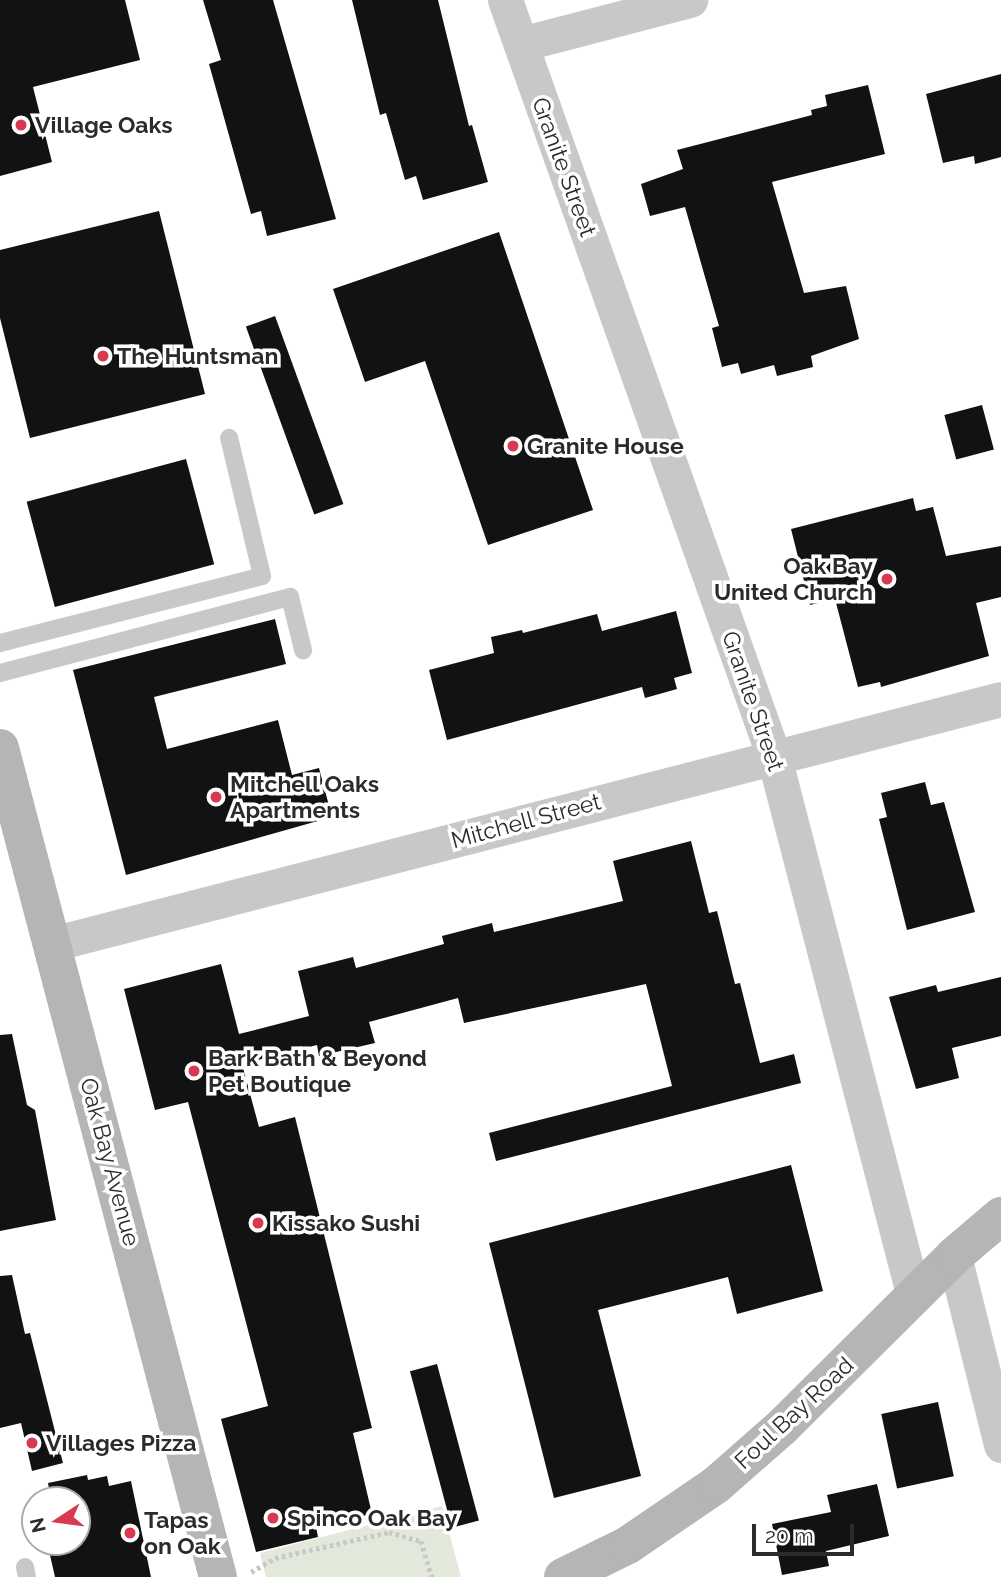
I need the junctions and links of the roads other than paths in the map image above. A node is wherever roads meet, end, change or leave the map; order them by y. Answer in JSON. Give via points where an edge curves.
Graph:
{"nodes":[{"id":1,"x":505,"y":0,"type":"edge"},
{"id":2,"x":690,"y":0,"type":"edge"},
{"id":3,"x":520,"y":44,"type":"junction"},
{"id":4,"x":229,"y":438,"type":"dead end"},
{"id":5,"x":0,"y":643,"type":"edge"},
{"id":6,"x":303,"y":650,"type":"dead end"},
{"id":7,"x":0,"y":673,"type":"edge"},
{"id":8,"x":1001,"y":699,"type":"edge"},
{"id":9,"x":0,"y":748,"type":"edge"},
{"id":10,"x":775,"y":757,"type":"junction"},
{"id":11,"x":52,"y":944,"type":"junction"},
{"id":12,"x":1001,"y":1216,"type":"edge"},
{"id":13,"x":954,"y":1255,"type":"junction"},
{"id":14,"x":914,"y":1297,"type":"junction"},
{"id":15,"x":1001,"y":1445,"type":"edge"},
{"id":16,"x":218,"y":1577,"type":"edge"},
{"id":17,"x":563,"y":1577,"type":"edge"}],
"edges":[{"from":1,"to":3,"type":"street","name":"Granite Street"},
{"from":2,"to":3,"type":"street"},
{"from":3,"to":10,"type":"street","name":"Granite Street"},
{"from":4,"to":5,"type":"lane","via":[[262,576]]},
{"from":6,"to":7,"type":"lane","via":[[290,597]]},
{"from":8,"to":10,"type":"street","name":"Mitchell Street"},
{"from":9,"to":11,"type":"main road","name":"Oak Bay Avenue"},
{"from":10,"to":11,"type":"street","name":"Mitchell Street"},
{"from":10,"to":14,"type":"street","name":"Granite Street"},
{"from":11,"to":16,"type":"main road","name":"Oak Bay Avenue"},
{"from":12,"to":13,"type":"main road","name":"Foul Bay Road"},
{"from":13,"to":14,"type":"main road","name":"Foul Bay Road"},
{"from":13,"to":15,"type":"street"},
{"from":14,"to":17,"type":"main road","name":"Foul Bay Road","via":[[716,1485],[628,1545]]}]}
